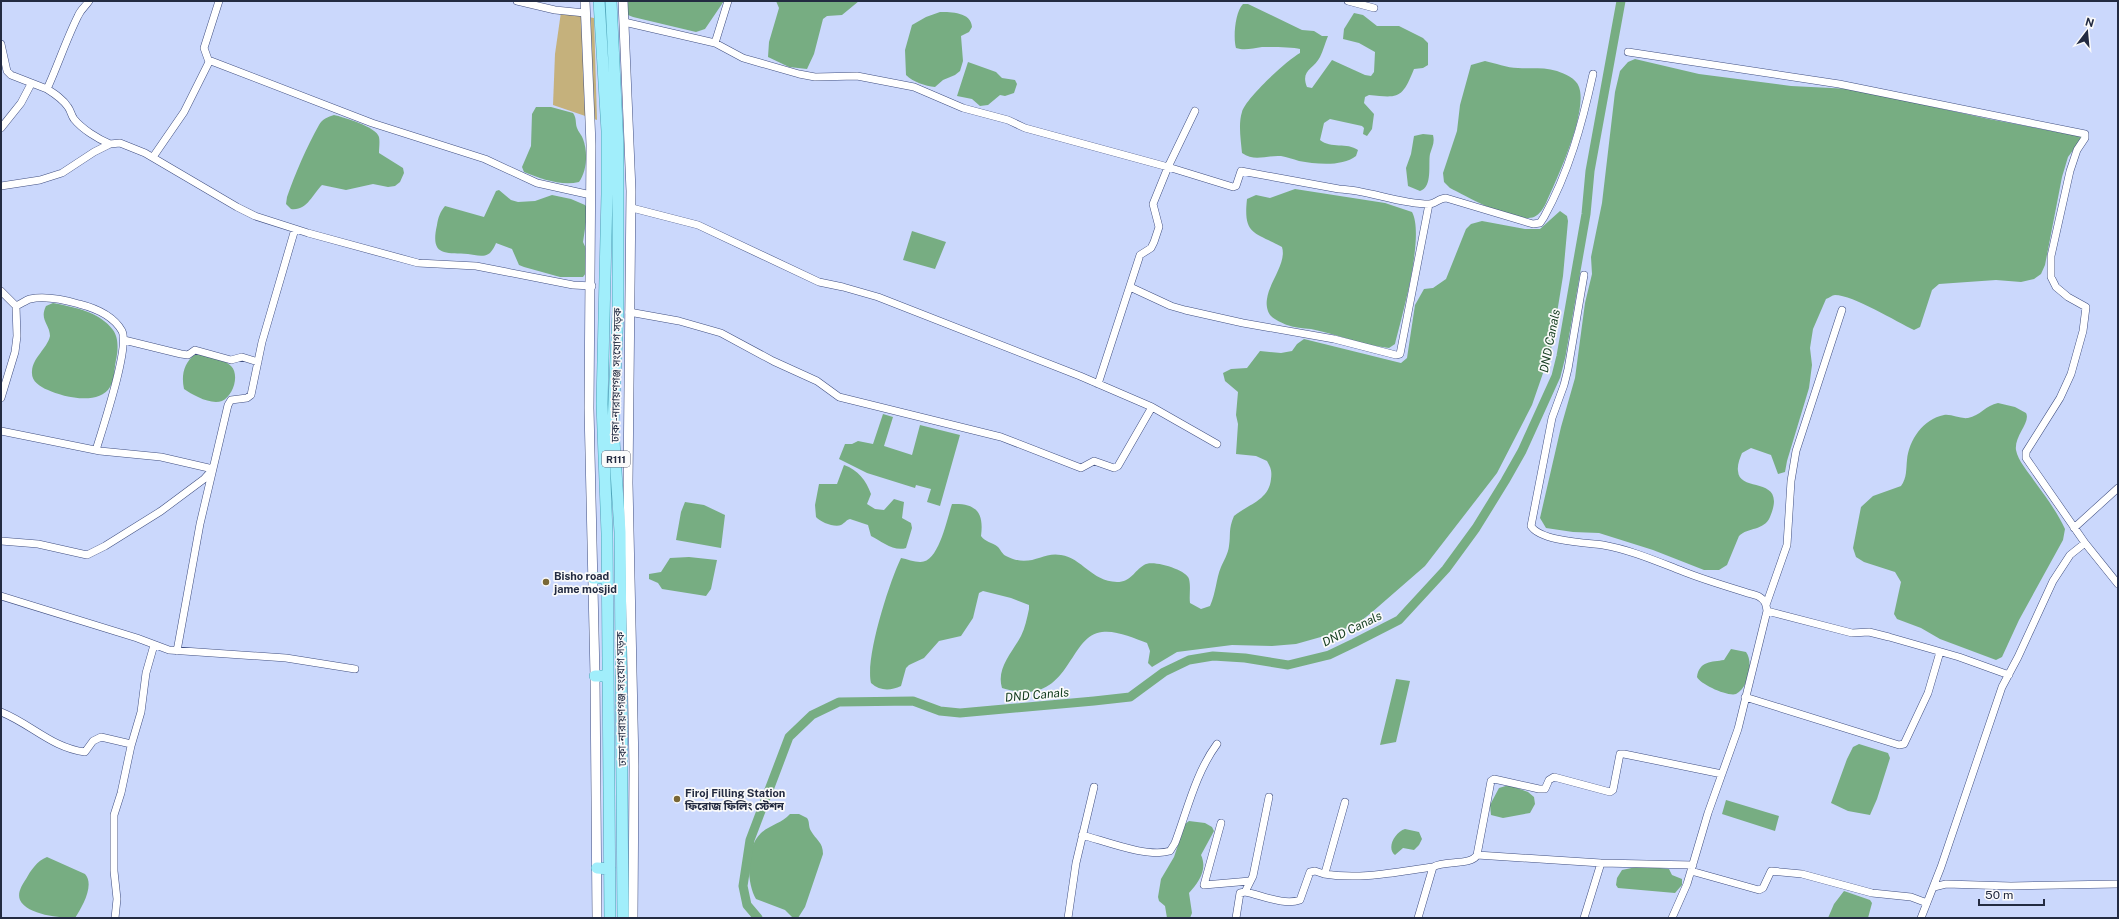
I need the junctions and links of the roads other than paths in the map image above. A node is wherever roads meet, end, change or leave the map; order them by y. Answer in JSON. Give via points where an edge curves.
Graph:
{"nodes":[{"id":1,"x":89,"y":1,"type":"edge"},
{"id":2,"x":219,"y":1,"type":"edge"},
{"id":3,"x":517,"y":1,"type":"edge"},
{"id":4,"x":585,"y":1,"type":"edge"},
{"id":5,"x":599,"y":1,"type":"edge"},
{"id":6,"x":611,"y":1,"type":"edge"},
{"id":7,"x":623,"y":1,"type":"edge"},
{"id":8,"x":728,"y":1,"type":"edge"},
{"id":9,"x":1348,"y":1,"type":"edge"},
{"id":10,"x":1374,"y":8,"type":"dead end"},
{"id":11,"x":585,"y":13,"type":"junction"},
{"id":12,"x":624,"y":22,"type":"junction"},
{"id":13,"x":715,"y":43,"type":"junction"},
{"id":14,"x":1,"y":44,"type":"edge"},
{"id":15,"x":1628,"y":52,"type":"dead end"},
{"id":16,"x":209,"y":62,"type":"junction"},
{"id":17,"x":1593,"y":74,"type":"dead end"},
{"id":18,"x":32,"y":84,"type":"junction"},
{"id":19,"x":47,"y":89,"type":"junction"},
{"id":20,"x":1196,"y":111,"type":"dead end"},
{"id":21,"x":1,"y":128,"type":"edge"},
{"id":22,"x":110,"y":144,"type":"junction"},
{"id":23,"x":153,"y":157,"type":"junction"},
{"id":24,"x":1168,"y":167,"type":"junction"},
{"id":25,"x":1,"y":186,"type":"edge"},
{"id":26,"x":592,"y":195,"type":"junction"},
{"id":27,"x":1429,"y":204,"type":"junction"},
{"id":28,"x":632,"y":208,"type":"junction"},
{"id":29,"x":295,"y":229,"type":"junction"},
{"id":30,"x":1584,"y":275,"type":"dead end"},
{"id":31,"x":592,"y":286,"type":"junction"},
{"id":32,"x":1130,"y":287,"type":"junction"},
{"id":33,"x":1,"y":291,"type":"edge"},
{"id":34,"x":16,"y":306,"type":"junction"},
{"id":35,"x":1842,"y":310,"type":"dead end"},
{"id":36,"x":629,"y":312,"type":"junction"},
{"id":37,"x":124,"y":340,"type":"junction"},
{"id":38,"x":258,"y":362,"type":"junction"},
{"id":39,"x":1098,"y":384,"type":"junction"},
{"id":40,"x":1,"y":398,"type":"edge"},
{"id":41,"x":1152,"y":407,"type":"junction"},
{"id":42,"x":1,"y":431,"type":"edge"},
{"id":43,"x":1217,"y":444,"type":"dead end"},
{"id":44,"x":96,"y":450,"type":"junction"},
{"id":45,"x":213,"y":469,"type":"junction"},
{"id":46,"x":622,"y":483,"type":"junction"},
{"id":47,"x":2118,"y":488,"type":"edge"},
{"id":48,"x":2074,"y":528,"type":"junction"},
{"id":49,"x":1,"y":541,"type":"edge"},
{"id":50,"x":2085,"y":543,"type":"junction"},
{"id":51,"x":593,"y":578,"type":"junction"},
{"id":52,"x":607,"y":578,"type":"junction"},
{"id":53,"x":2118,"y":584,"type":"edge"},
{"id":54,"x":1,"y":596,"type":"edge"},
{"id":55,"x":1766,"y":608,"type":"junction"},
{"id":56,"x":154,"y":646,"type":"junction"},
{"id":57,"x":177,"y":651,"type":"junction"},
{"id":58,"x":1940,"y":652,"type":"junction"},
{"id":59,"x":355,"y":669,"type":"dead end"},
{"id":60,"x":2009,"y":675,"type":"junction"},
{"id":61,"x":595,"y":676,"type":"junction"},
{"id":62,"x":608,"y":676,"type":"junction"},
{"id":63,"x":1745,"y":697,"type":"junction"},
{"id":64,"x":1,"y":712,"type":"edge"},
{"id":65,"x":131,"y":744,"type":"junction"},
{"id":66,"x":1217,"y":744,"type":"dead end"},
{"id":67,"x":1722,"y":774,"type":"junction"},
{"id":68,"x":1094,"y":787,"type":"dead end"},
{"id":69,"x":1269,"y":797,"type":"dead end"},
{"id":70,"x":1345,"y":802,"type":"dead end"},
{"id":71,"x":1221,"y":823,"type":"dead end"},
{"id":72,"x":1082,"y":835,"type":"junction"},
{"id":73,"x":1477,"y":855,"type":"junction"},
{"id":74,"x":628,"y":862,"type":"junction"},
{"id":75,"x":1601,"y":863,"type":"junction"},
{"id":76,"x":1433,"y":867,"type":"junction"},
{"id":77,"x":596,"y":868,"type":"junction"},
{"id":78,"x":1692,"y":868,"type":"junction"},
{"id":79,"x":610,"y":869,"type":"junction"},
{"id":80,"x":1324,"y":874,"type":"junction"},
{"id":81,"x":1250,"y":881,"type":"junction"},
{"id":82,"x":2118,"y":884,"type":"edge"},
{"id":83,"x":1934,"y":887,"type":"junction"},
{"id":84,"x":1245,"y":892,"type":"junction"},
{"id":85,"x":1927,"y":903,"type":"junction"},
{"id":86,"x":115,"y":918,"type":"edge"},
{"id":87,"x":597,"y":918,"type":"edge"},
{"id":88,"x":610,"y":918,"type":"edge"},
{"id":89,"x":623,"y":918,"type":"edge"},
{"id":90,"x":633,"y":918,"type":"edge"},
{"id":91,"x":1068,"y":918,"type":"edge"},
{"id":92,"x":1236,"y":918,"type":"edge"},
{"id":93,"x":1418,"y":918,"type":"edge"},
{"id":94,"x":1584,"y":918,"type":"edge"},
{"id":95,"x":1672,"y":918,"type":"edge"},
{"id":96,"x":1921,"y":918,"type":"edge"}],
"edges":[{"from":1,"to":19,"type":"street","via":[[78,15],[66,40],[56,72]]},
{"from":2,"to":16,"type":"street","via":[[204,48]]},
{"from":3,"to":11,"type":"street","via":[[555,10]]},
{"from":4,"to":11,"type":"street"},
{"from":5,"to":52,"type":"main road","name":"ঢাকা-নারায়ণগঞ্জ সংযোগ সড়ক","number":"R111","via":[[607,131],[602,404]]},
{"from":6,"to":46,"type":"main road","name":"ঢাকা-নারায়ণগঞ্জ সংযোগ সড়ক","number":"R111","via":[[618,161],[618,311],[613,425]]},
{"from":7,"to":12,"type":"street"},
{"from":8,"to":13,"type":"street"},
{"from":9,"to":10,"type":"street"},
{"from":11,"to":26,"type":"street"},
{"from":12,"to":13,"type":"street"},
{"from":12,"to":28,"type":"street"},
{"from":13,"to":24,"type":"street","via":[[743,58],[799,74],[815,77],[874,78],[914,87],[963,108],[1008,120],[1025,128]]},
{"from":14,"to":18,"type":"street","via":[[7,71]]},
{"from":15,"to":48,"type":"street","via":[[1839,84],[2086,134],[2070,171],[2051,256],[2052,277],[2056,287],[2086,307],[2083,331],[2071,374],[2060,398],[2026,452],[2026,458]]},
{"from":16,"to":23,"type":"street","via":[[184,112]]},
{"from":16,"to":26,"type":"street","via":[[372,123],[485,159],[537,183]]},
{"from":17,"to":27,"type":"street","via":[[1580,131],[1568,166],[1540,223],[1528,224],[1446,198]]},
{"from":18,"to":19,"type":"street"},
{"from":18,"to":21,"type":"street"},
{"from":19,"to":22,"type":"street","via":[[59,97],[69,108],[73,118],[82,126]]},
{"from":20,"to":24,"type":"street"},
{"from":22,"to":23,"type":"street","via":[[130,145]]},
{"from":22,"to":25,"type":"street","via":[[62,173],[40,180]]},
{"from":23,"to":29,"type":"street","via":[[232,205],[255,216]]},
{"from":24,"to":27,"type":"street","via":[[1233,187],[1236,186],[1241,171]]},
{"from":24,"to":32,"type":"street","via":[[1153,204],[1158,227],[1154,242],[1151,248],[1140,255]]},
{"from":26,"to":31,"type":"street"},
{"from":27,"to":32,"type":"street","via":[[1400,354],[1185,310]]},
{"from":28,"to":36,"type":"street"},
{"from":28,"to":39,"type":"street","via":[[698,225],[819,282],[843,286],[878,297]]},
{"from":29,"to":31,"type":"street","via":[[418,263],[476,266],[573,285]]},
{"from":29,"to":38,"type":"street"},
{"from":30,"to":55,"type":"street","via":[[1568,369],[1552,418],[1531,526],[1539,532],[1565,541],[1606,546],[1653,559],[1699,578],[1758,596],[1762,598]]},
{"from":31,"to":51,"type":"street","via":[[589,408]]},
{"from":32,"to":39,"type":"street"},
{"from":33,"to":34,"type":"street"},
{"from":34,"to":37,"type":"street","via":[[30,299],[52,299],[95,308],[114,321]]},
{"from":34,"to":40,"type":"street","via":[[15,352]]},
{"from":35,"to":55,"type":"street","via":[[1796,451],[1791,481],[1787,545]]},
{"from":36,"to":41,"type":"street","via":[[679,321],[722,333],[763,356],[817,381],[839,397],[1001,438],[1081,468],[1094,461],[1114,468],[1118,466]]},
{"from":36,"to":46,"type":"street"},
{"from":37,"to":38,"type":"street","via":[[188,355],[195,350],[231,360],[242,357]]},
{"from":37,"to":44,"type":"street","via":[[114,388]]},
{"from":38,"to":45,"type":"street","via":[[251,395],[231,400],[228,405]]},
{"from":39,"to":41,"type":"street"},
{"from":41,"to":43,"type":"street"},
{"from":42,"to":44,"type":"street"},
{"from":44,"to":45,"type":"street","via":[[161,457]]},
{"from":45,"to":49,"type":"street","via":[[199,483],[161,511],[106,546],[87,554],[38,544]]},
{"from":45,"to":57,"type":"street","via":[[200,524]]},
{"from":46,"to":74,"type":"main road","name":"ঢাকা-নারায়ণগঞ্জ সংযোগ সড়ক","number":"R111","via":[[620,532],[626,630]]},
{"from":47,"to":48,"type":"street"},
{"from":48,"to":50,"type":"street"},
{"from":50,"to":53,"type":"street"},
{"from":50,"to":60,"type":"street","via":[[2070,555],[2059,571]]},
{"from":51,"to":52,"type":"main road"},
{"from":51,"to":61,"type":"street"},
{"from":52,"to":62,"type":"main road","name":"ঢাকা-নারায়ণগঞ্জ সংযোগ সড়ক","number":"R111"},
{"from":54,"to":56,"type":"street","via":[[137,638]]},
{"from":55,"to":58,"type":"street","via":[[1852,633],[1874,633]]},
{"from":55,"to":63,"type":"street"},
{"from":56,"to":57,"type":"street"},
{"from":56,"to":65,"type":"street","via":[[146,673],[141,712]]},
{"from":57,"to":59,"type":"street","via":[[286,658]]},
{"from":58,"to":60,"type":"street"},
{"from":58,"to":63,"type":"street","via":[[1924,703],[1904,744],[1899,745]]},
{"from":60,"to":83,"type":"street","via":[[2002,687]]},
{"from":61,"to":62,"type":"main road"},
{"from":61,"to":77,"type":"street"},
{"from":62,"to":79,"type":"main road","name":"ঢাকা-নারায়ণগঞ্জ সংযোগ সড়ক","number":"R111"},
{"from":63,"to":67,"type":"street","via":[[1738,729]]},
{"from":64,"to":65,"type":"street","via":[[39,735],[74,751],[85,752],[93,741],[101,737]]},
{"from":65,"to":86,"type":"street","via":[[114,815],[117,899]]},
{"from":66,"to":72,"type":"street","via":[[1204,768],[1170,852],[1163,854],[1143,851]]},
{"from":67,"to":73,"type":"street","via":[[1620,754],[1613,790],[1610,792],[1554,777],[1544,788],[1539,789],[1494,779],[1490,785]]},
{"from":67,"to":78,"type":"street"},
{"from":68,"to":72,"type":"street"},
{"from":69,"to":81,"type":"street","via":[[1261,827],[1254,876]]},
{"from":70,"to":80,"type":"street"},
{"from":71,"to":81,"type":"street","via":[[1204,885]]},
{"from":72,"to":91,"type":"street"},
{"from":73,"to":75,"type":"street"},
{"from":73,"to":76,"type":"street","via":[[1470,861],[1442,863]]},
{"from":74,"to":89,"type":"main road","name":"ঢাকা-নারায়ণগঞ্জ সংযোগ সড়ক","number":"R111"},
{"from":74,"to":90,"type":"street"},
{"from":75,"to":78,"type":"street"},
{"from":75,"to":94,"type":"street"},
{"from":76,"to":80,"type":"street","via":[[1368,876],[1340,877]]},
{"from":76,"to":93,"type":"street"},
{"from":77,"to":79,"type":"main road"},
{"from":77,"to":87,"type":"street"},
{"from":78,"to":85,"type":"street","via":[[1759,890],[1763,888],[1771,871],[1789,872],[1872,893],[1911,897]]},
{"from":78,"to":95,"type":"street"},
{"from":79,"to":88,"type":"main road","name":"ঢাকা-নারায়ণগঞ্জ সংযোগ সড়ক","number":"R111"},
{"from":80,"to":84,"type":"street","via":[[1310,872],[1300,900],[1294,902]]},
{"from":81,"to":84,"type":"street"},
{"from":82,"to":83,"type":"street","via":[[1946,884]]},
{"from":83,"to":85,"type":"street"},
{"from":84,"to":92,"type":"street","via":[[1240,893]]},
{"from":85,"to":96,"type":"street"}]}
